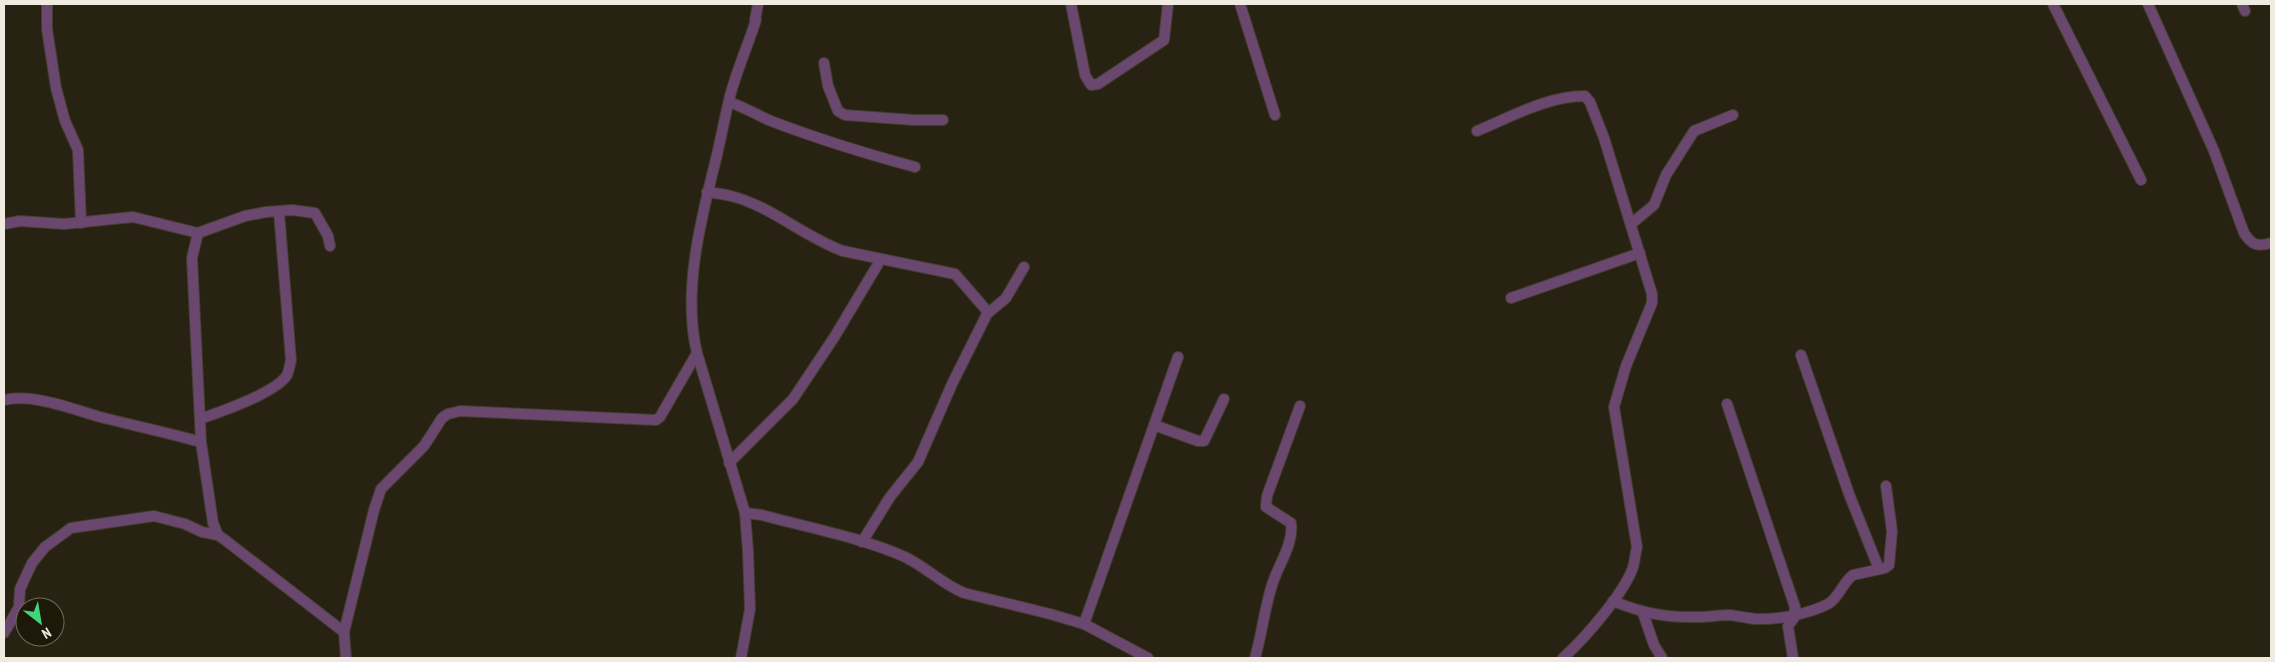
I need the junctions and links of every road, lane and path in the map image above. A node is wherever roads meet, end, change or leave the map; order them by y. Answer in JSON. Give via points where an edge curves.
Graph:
{"nodes":[{"id":1,"x":47,"y":4,"type":"edge"},
{"id":2,"x":758,"y":4,"type":"edge"},
{"id":3,"x":1071,"y":4,"type":"edge"},
{"id":4,"x":1168,"y":4,"type":"edge"},
{"id":5,"x":1240,"y":4,"type":"edge"},
{"id":6,"x":2053,"y":4,"type":"edge"},
{"id":7,"x":2148,"y":4,"type":"edge"},
{"id":8,"x":824,"y":63,"type":"dead end"},
{"id":9,"x":729,"y":102,"type":"junction"},
{"id":10,"x":1275,"y":116,"type":"dead end"},
{"id":11,"x":1734,"y":116,"type":"dead end"},
{"id":12,"x":943,"y":120,"type":"dead end"},
{"id":13,"x":1477,"y":131,"type":"dead end"},
{"id":14,"x":915,"y":167,"type":"dead end"},
{"id":15,"x":2141,"y":180,"type":"dead end"},
{"id":16,"x":708,"y":192,"type":"junction"},
{"id":17,"x":279,"y":212,"type":"junction"},
{"id":18,"x":81,"y":223,"type":"junction"},
{"id":19,"x":4,"y":224,"type":"edge"},
{"id":20,"x":1630,"y":224,"type":"junction"},
{"id":21,"x":198,"y":233,"type":"junction"},
{"id":22,"x":2271,"y":243,"type":"edge"},
{"id":23,"x":330,"y":246,"type":"dead end"},
{"id":24,"x":1640,"y":253,"type":"junction"},
{"id":25,"x":881,"y":259,"type":"junction"},
{"id":26,"x":1024,"y":268,"type":"dead end"},
{"id":27,"x":1511,"y":298,"type":"dead end"},
{"id":28,"x":988,"y":312,"type":"junction"},
{"id":29,"x":698,"y":353,"type":"junction"},
{"id":30,"x":1801,"y":355,"type":"dead end"},
{"id":31,"x":1178,"y":357,"type":"dead end"},
{"id":32,"x":1224,"y":399,"type":"dead end"},
{"id":33,"x":4,"y":400,"type":"edge"},
{"id":34,"x":1727,"y":404,"type":"dead end"},
{"id":35,"x":1300,"y":406,"type":"dead end"},
{"id":36,"x":200,"y":419,"type":"junction"},
{"id":37,"x":1154,"y":425,"type":"junction"},
{"id":38,"x":201,"y":442,"type":"junction"},
{"id":39,"x":729,"y":463,"type":"junction"},
{"id":40,"x":1886,"y":486,"type":"dead end"},
{"id":41,"x":745,"y":513,"type":"junction"},
{"id":42,"x":218,"y":535,"type":"junction"},
{"id":43,"x":862,"y":542,"type":"junction"},
{"id":44,"x":1879,"y":569,"type":"junction"},
{"id":45,"x":1612,"y":601,"type":"junction"},
{"id":46,"x":1643,"y":613,"type":"junction"},
{"id":47,"x":1796,"y":614,"type":"junction"},
{"id":48,"x":1084,"y":624,"type":"junction"},
{"id":49,"x":344,"y":632,"type":"junction"},
{"id":50,"x":4,"y":633,"type":"edge"},
{"id":51,"x":346,"y":658,"type":"edge"},
{"id":52,"x":741,"y":658,"type":"edge"},
{"id":53,"x":1148,"y":658,"type":"edge"},
{"id":54,"x":1255,"y":658,"type":"edge"},
{"id":55,"x":1562,"y":658,"type":"edge"},
{"id":56,"x":1662,"y":658,"type":"edge"},
{"id":57,"x":1793,"y":658,"type":"edge"}],
"edges":[{"from":1,"to":18,"type":"street","via":[[47,28],[56,88],[65,121],[78,150]]},
{"from":2,"to":9,"type":"street","via":[[756,20]]},
{"from":3,"to":4,"type":"street","via":[[1085,75],[1091,85],[1098,84],[1164,40]]},
{"from":5,"to":10,"type":"street"},
{"from":6,"to":15,"type":"street"},
{"from":7,"to":22,"type":"street","via":[[2214,152],[2244,233],[2250,242],[2259,246]]},
{"from":8,"to":12,"type":"street","via":[[828,86],[838,111],[845,115]]},
{"from":9,"to":14,"type":"street","via":[[869,155]]},
{"from":9,"to":16,"type":"street"},
{"from":11,"to":20,"type":"street","via":[[1694,131],[1666,175],[1654,204]]},
{"from":13,"to":20,"type":"street","via":[[1549,102],[1568,96],[1585,96],[1604,138]]},
{"from":16,"to":25,"type":"street","via":[[732,196],[756,206],[843,252]]},
{"from":16,"to":29,"type":"street","via":[[697,244],[692,295],[692,334]]},
{"from":17,"to":21,"type":"street","via":[[246,216]]},
{"from":17,"to":23,"type":"street","via":[[315,213]]},
{"from":17,"to":36,"type":"street","via":[[291,360],[288,374],[275,386],[250,400]]},
{"from":18,"to":19,"type":"street"},
{"from":18,"to":21,"type":"street","via":[[133,217]]},
{"from":20,"to":24,"type":"street"},
{"from":21,"to":36,"type":"street","via":[[192,258]]},
{"from":24,"to":27,"type":"street"},
{"from":24,"to":45,"type":"street","via":[[1649,279],[1652,303],[1626,366],[1614,407],[1637,547],[1633,569]]},
{"from":25,"to":28,"type":"street","via":[[955,274]]},
{"from":25,"to":39,"type":"street","via":[[793,399]]},
{"from":26,"to":28,"type":"street","via":[[1006,298]]},
{"from":28,"to":43,"type":"street","via":[[918,462],[890,497]]},
{"from":29,"to":39,"type":"street"},
{"from":29,"to":49,"type":"street","via":[[656,420],[460,411],[442,418],[424,446],[381,489]]},
{"from":30,"to":44,"type":"street"},
{"from":31,"to":37,"type":"street"},
{"from":32,"to":37,"type":"street","via":[[1204,441]]},
{"from":33,"to":38,"type":"street","via":[[57,403]]},
{"from":34,"to":47,"type":"street","via":[[1785,572]]},
{"from":35,"to":54,"type":"street","via":[[1267,496],[1266,507],[1291,523],[1292,529],[1273,583]]},
{"from":36,"to":38,"type":"street"},
{"from":37,"to":48,"type":"street"},
{"from":38,"to":42,"type":"street","via":[[213,523]]},
{"from":39,"to":41,"type":"street"},
{"from":40,"to":44,"type":"street","via":[[1892,541],[1889,565]]},
{"from":41,"to":43,"type":"street"},
{"from":41,"to":52,"type":"street","via":[[750,609]]},
{"from":42,"to":49,"type":"street"},
{"from":42,"to":50,"type":"street","via":[[154,516],[71,528],[44,547],[32,563],[20,590],[19,608]]},
{"from":43,"to":48,"type":"street","via":[[907,558],[964,593]]},
{"from":44,"to":47,"type":"street","via":[[1853,575],[1832,601]]},
{"from":45,"to":46,"type":"street"},
{"from":45,"to":55,"type":"street"},
{"from":46,"to":47,"type":"street","via":[[1700,617],[1730,615],[1757,619]]},
{"from":46,"to":56,"type":"street"},
{"from":47,"to":57,"type":"street","via":[[1788,626]]},
{"from":48,"to":53,"type":"street"},
{"from":49,"to":51,"type":"street"}]}
